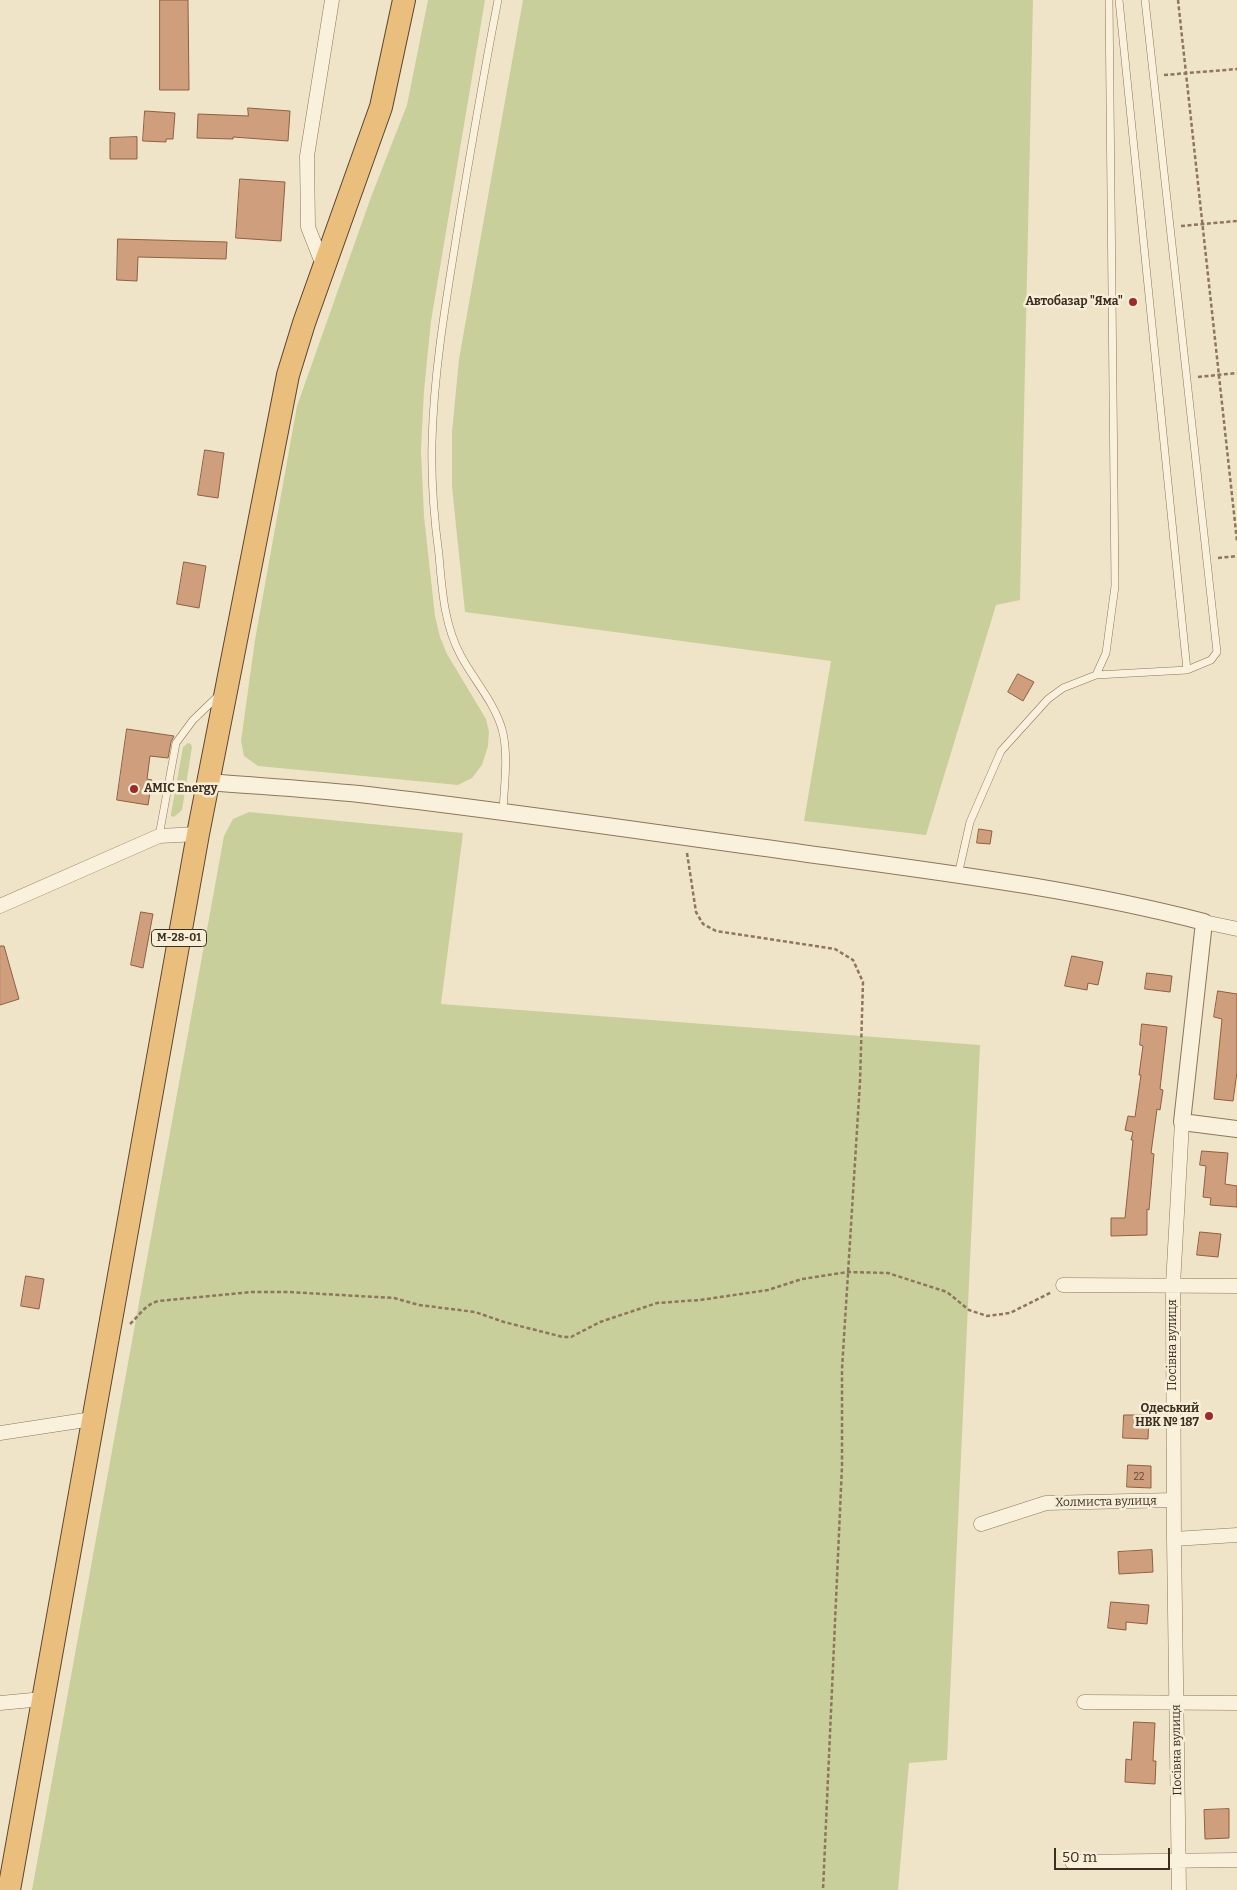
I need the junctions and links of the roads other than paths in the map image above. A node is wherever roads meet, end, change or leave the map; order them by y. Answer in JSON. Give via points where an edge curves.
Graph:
{"nodes":[{"id":1,"x":332,"y":0,"type":"edge"},
{"id":2,"x":404,"y":0,"type":"edge"},
{"id":3,"x":498,"y":0,"type":"edge"},
{"id":4,"x":1109,"y":0,"type":"edge"},
{"id":5,"x":1119,"y":0,"type":"edge"},
{"id":6,"x":1145,"y":0,"type":"edge"},
{"id":7,"x":324,"y":268,"type":"junction"},
{"id":8,"x":1187,"y":670,"type":"junction"},
{"id":9,"x":1096,"y":675,"type":"junction"},
{"id":10,"x":226,"y":688,"type":"junction"},
{"id":11,"x":208,"y":782,"type":"junction"},
{"id":12,"x":503,"y":812,"type":"junction"},
{"id":13,"x":198,"y":834,"type":"junction"},
{"id":14,"x":159,"y":836,"type":"junction"},
{"id":15,"x":958,"y":875,"type":"junction"},
{"id":16,"x":0,"y":906,"type":"edge"},
{"id":17,"x":1204,"y":922,"type":"junction"},
{"id":18,"x":1237,"y":929,"type":"edge"},
{"id":19,"x":1182,"y":1122,"type":"junction"},
{"id":20,"x":1237,"y":1129,"type":"edge"},
{"id":21,"x":1064,"y":1284,"type":"road end"},
{"id":22,"x":1173,"y":1286,"type":"junction"},
{"id":23,"x":1237,"y":1286,"type":"edge"},
{"id":24,"x":92,"y":1419,"type":"junction"},
{"id":25,"x":0,"y":1433,"type":"edge"},
{"id":26,"x":1174,"y":1500,"type":"junction"},
{"id":27,"x":981,"y":1524,"type":"dead end"},
{"id":28,"x":1237,"y":1535,"type":"edge"},
{"id":29,"x":1174,"y":1539,"type":"junction"},
{"id":30,"x":43,"y":1699,"type":"junction"},
{"id":31,"x":1084,"y":1702,"type":"dead end"},
{"id":32,"x":1177,"y":1703,"type":"junction"},
{"id":33,"x":1237,"y":1703,"type":"edge"},
{"id":34,"x":0,"y":1704,"type":"edge"},
{"id":35,"x":1237,"y":1860,"type":"edge"},
{"id":36,"x":1179,"y":1861,"type":"junction"},
{"id":37,"x":1072,"y":1862,"type":"dead end"},
{"id":38,"x":9,"y":1890,"type":"edge"},
{"id":39,"x":1179,"y":1890,"type":"edge"}],
"edges":[{"from":1,"to":7,"type":"street","via":[[307,156],[308,227]]},
{"from":2,"to":7,"type":"highway","number":"М-28-01","via":[[381,107]]},
{"from":3,"to":12,"type":"lane","via":[[444,313],[432,444],[446,614],[452,638],[502,730],[505,747]]},
{"from":4,"to":9,"type":"lane","via":[[1115,586],[1106,653]]},
{"from":5,"to":8,"type":"lane"},
{"from":6,"to":8,"type":"lane","via":[[1217,652],[1211,660]]},
{"from":7,"to":10,"type":"highway","number":"М-28-01","via":[[288,375]]},
{"from":8,"to":9,"type":"lane"},
{"from":9,"to":15,"type":"lane","via":[[1063,688],[1048,699],[1001,752],[970,822]]},
{"from":10,"to":11,"type":"highway","number":"М-28-01"},
{"from":10,"to":14,"type":"lane","via":[[193,720],[176,743]]},
{"from":11,"to":12,"type":"street","via":[[357,794]]},
{"from":11,"to":13,"type":"highway","number":"М-28-01"},
{"from":12,"to":15,"type":"street"},
{"from":13,"to":14,"type":"street"},
{"from":13,"to":24,"type":"highway","number":"М-28-01"},
{"from":14,"to":16,"type":"street"},
{"from":15,"to":17,"type":"street","via":[[1138,906]]},
{"from":17,"to":18,"type":"street"},
{"from":17,"to":19,"type":"street","name":"Посівна вулиця"},
{"from":19,"to":20,"type":"street"},
{"from":19,"to":22,"type":"street","name":"Посівна вулиця"},
{"from":21,"to":22,"type":"street"},
{"from":22,"to":23,"type":"street"},
{"from":22,"to":26,"type":"street","name":"Посівна вулиця"},
{"from":24,"to":25,"type":"street"},
{"from":24,"to":30,"type":"highway","number":"М-28-01"},
{"from":26,"to":27,"type":"street","name":"Холмиста вулиця","via":[[1046,1504]]},
{"from":26,"to":29,"type":"street","name":"Посівна вулиця"},
{"from":28,"to":29,"type":"street"},
{"from":29,"to":32,"type":"street","name":"Посівна вулиця"},
{"from":30,"to":34,"type":"street"},
{"from":30,"to":38,"type":"highway","number":"М-28-01"},
{"from":31,"to":32,"type":"street"},
{"from":32,"to":33,"type":"street"},
{"from":32,"to":36,"type":"street","name":"Посівна вулиця"},
{"from":35,"to":36,"type":"street"},
{"from":36,"to":37,"type":"street"},
{"from":36,"to":39,"type":"street","name":"Посівна вулиця"}]}
